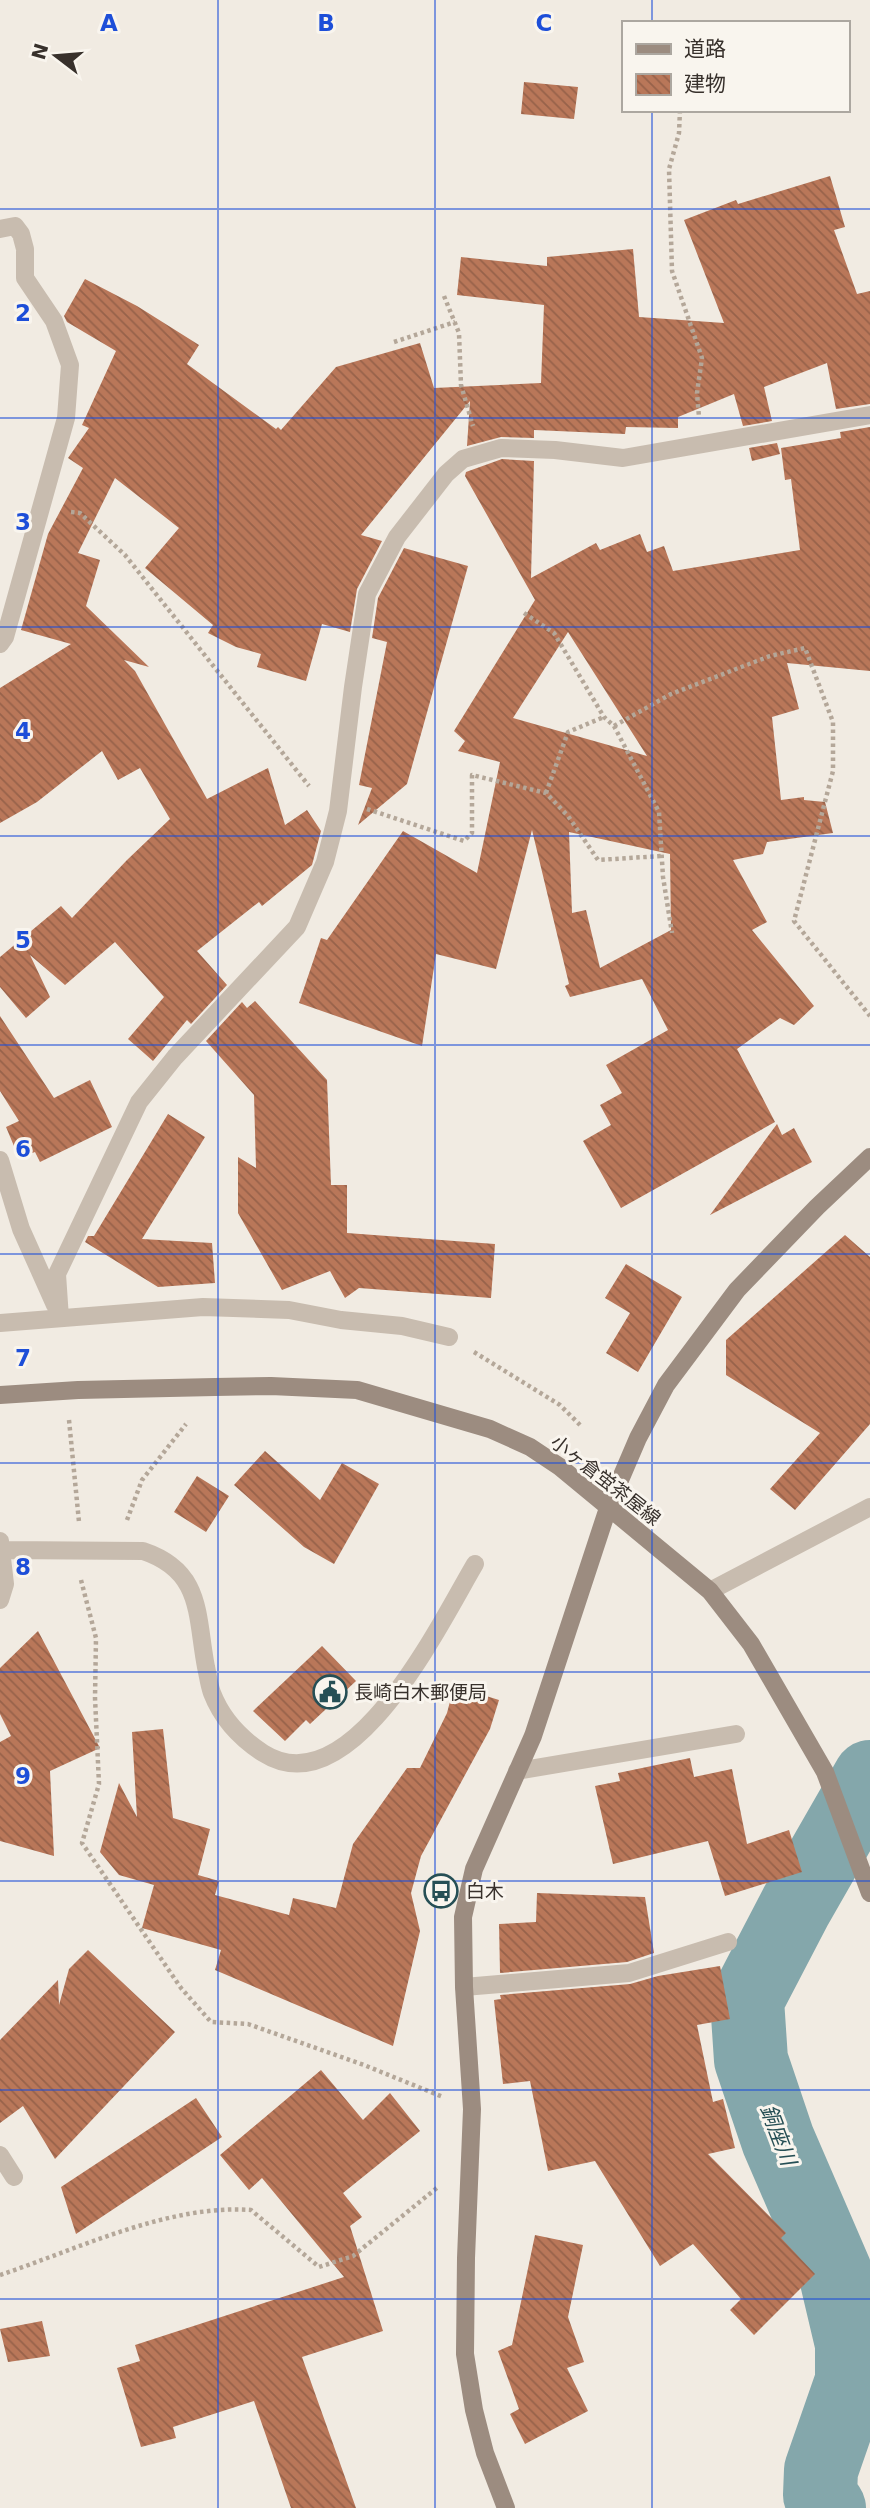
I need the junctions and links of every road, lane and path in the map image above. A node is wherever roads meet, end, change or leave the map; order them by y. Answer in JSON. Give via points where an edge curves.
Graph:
{"nodes":[{"id":1,"x":680,"y":112,"type":"edge"},
{"id":2,"x":0,"y":229,"type":"edge"},
{"id":3,"x":444,"y":296,"type":"dead end"},
{"id":4,"x":455,"y":322,"type":"junction"},
{"id":5,"x":394,"y":342,"type":"dead end"},
{"id":6,"x":870,"y":415,"type":"edge"},
{"id":7,"x":702,"y":446,"type":"junction"},
{"id":8,"x":481,"y":454,"type":"junction"},
{"id":9,"x":39,"y":510,"type":"junction"},
{"id":10,"x":524,"y":613,"type":"dead end"},
{"id":11,"x":0,"y":644,"type":"edge"},
{"id":12,"x":604,"y":717,"type":"junction"},
{"id":13,"x":614,"y":726,"type":"junction"},
{"id":14,"x":546,"y":793,"type":"junction"},
{"id":15,"x":338,"y":811,"type":"junction"},
{"id":16,"x":661,"y":856,"type":"junction"},
{"id":17,"x":672,"y":933,"type":"dead end"},
{"id":18,"x":870,"y":1016,"type":"edge"},
{"id":19,"x":870,"y":1157,"type":"edge"},
{"id":20,"x":0,"y":1160,"type":"edge"},
{"id":21,"x":60,"y":1318,"type":"junction"},
{"id":22,"x":0,"y":1323,"type":"edge"},
{"id":23,"x":449,"y":1337,"type":"joint"},
{"id":24,"x":0,"y":1395,"type":"edge"},
{"id":25,"x":186,"y":1424,"type":"dead end"},
{"id":26,"x":580,"y":1425,"type":"dead end"},
{"id":27,"x":72,"y":1451,"type":"dead end"},
{"id":28,"x":870,"y":1507,"type":"edge"},
{"id":29,"x":608,"y":1508,"type":"junction"},
{"id":30,"x":78,"y":1512,"type":"dead end"},
{"id":31,"x":1,"y":1545,"type":"edge"},
{"id":32,"x":125,"y":1551,"type":"junction"},
{"id":33,"x":475,"y":1564,"type":"dead end"},
{"id":34,"x":81,"y":1581,"type":"dead end"},
{"id":35,"x":710,"y":1591,"type":"junction"},
{"id":36,"x":0,"y":1600,"type":"edge"},
{"id":37,"x":736,"y":1734,"type":"dead end"},
{"id":38,"x":517,"y":1771,"type":"junction"},
{"id":39,"x":868,"y":1888,"type":"edge"},
{"id":40,"x":728,"y":1942,"type":"dead end"},
{"id":41,"x":464,"y":1987,"type":"junction"},
{"id":42,"x":472,"y":2109,"type":"junction"},
{"id":43,"x":0,"y":2155,"type":"edge"},
{"id":44,"x":468,"y":2163,"type":"junction"},
{"id":45,"x":14,"y":2177,"type":"dead end"},
{"id":46,"x":0,"y":2275,"type":"edge"},
{"id":47,"x":506,"y":2508,"type":"edge"}],
"edges":[{"from":1,"to":7,"type":"path","via":[[680,133],[669,169],[672,271],[702,358],[697,393]]},
{"from":2,"to":9,"type":"street","via":[[15,226],[21,234],[25,278],[54,321],[71,365],[66,418]]},
{"from":3,"to":4,"type":"path"},
{"from":4,"to":5,"type":"path"},
{"from":4,"to":8,"type":"path","via":[[461,385]]},
{"from":6,"to":7,"type":"street"},
{"from":7,"to":8,"type":"street","via":[[623,458],[501,448]]},
{"from":8,"to":15,"type":"street","via":[[463,459],[432,491],[397,537],[367,594]]},
{"from":9,"to":11,"type":"street"},
{"from":9,"to":15,"type":"path","via":[[80,513],[125,555],[323,802]]},
{"from":10,"to":12,"type":"path","via":[[554,633]]},
{"from":12,"to":13,"type":"path"},
{"from":12,"to":14,"type":"path","via":[[568,732]]},
{"from":13,"to":16,"type":"path","via":[[659,812]]},
{"from":13,"to":18,"type":"path","via":[[671,694],[770,656],[805,648],[833,722],[832,771],[794,921]]},
{"from":14,"to":15,"type":"path","via":[[472,775],[472,833],[464,841],[375,810],[353,807]]},
{"from":14,"to":16,"type":"path","via":[[598,860]]},
{"from":15,"to":21,"type":"street","via":[[325,862],[297,927],[139,1102],[57,1274]]},
{"from":16,"to":17,"type":"path"},
{"from":19,"to":29,"type":"street","via":[[737,1290],[692,1349],[666,1385],[638,1438]]},
{"from":20,"to":21,"type":"street","via":[[21,1229]]},
{"from":21,"to":22,"type":"street"},
{"from":21,"to":23,"type":"street","via":[[203,1307],[289,1310]]},
{"from":23,"to":26,"type":"path","via":[[560,1405]]},
{"from":24,"to":29,"type":"street","name":"小ヶ倉蛍茶屋線","via":[[271,1386],[358,1390],[490,1429],[530,1447]]},
{"from":25,"to":32,"type":"path","via":[[142,1480],[127,1517]]},
{"from":27,"to":30,"type":"path"},
{"from":28,"to":35,"type":"street"},
{"from":29,"to":35,"type":"street","name":"小ヶ倉蛍茶屋線"},
{"from":29,"to":38,"type":"street","via":[[533,1736]]},
{"from":31,"to":32,"type":"street"},
{"from":31,"to":36,"type":"street","via":[[5,1584]]},
{"from":32,"to":33,"type":"street","via":[[161,1557],[187,1581],[211,1692],[229,1725],[277,1762],[304,1765],[338,1751],[401,1688]]},
{"from":34,"to":42,"type":"path","via":[[96,1638],[99,1784],[82,1843],[181,1988],[211,2022],[248,2024]]},
{"from":35,"to":39,"type":"street","name":"小ヶ倉蛍茶屋線","via":[[751,1644],[825,1772]]},
{"from":37,"to":38,"type":"street"},
{"from":38,"to":41,"type":"street","via":[[474,1869],[463,1917]]},
{"from":40,"to":41,"type":"street","via":[[629,1973]]},
{"from":41,"to":42,"type":"street"},
{"from":42,"to":44,"type":"street"},
{"from":43,"to":45,"type":"street"},
{"from":44,"to":46,"type":"path","via":[[353,2256],[319,2267],[251,2210],[237,2209],[170,2218]]},
{"from":44,"to":47,"type":"street","via":[[466,2354],[485,2453]]}]}
